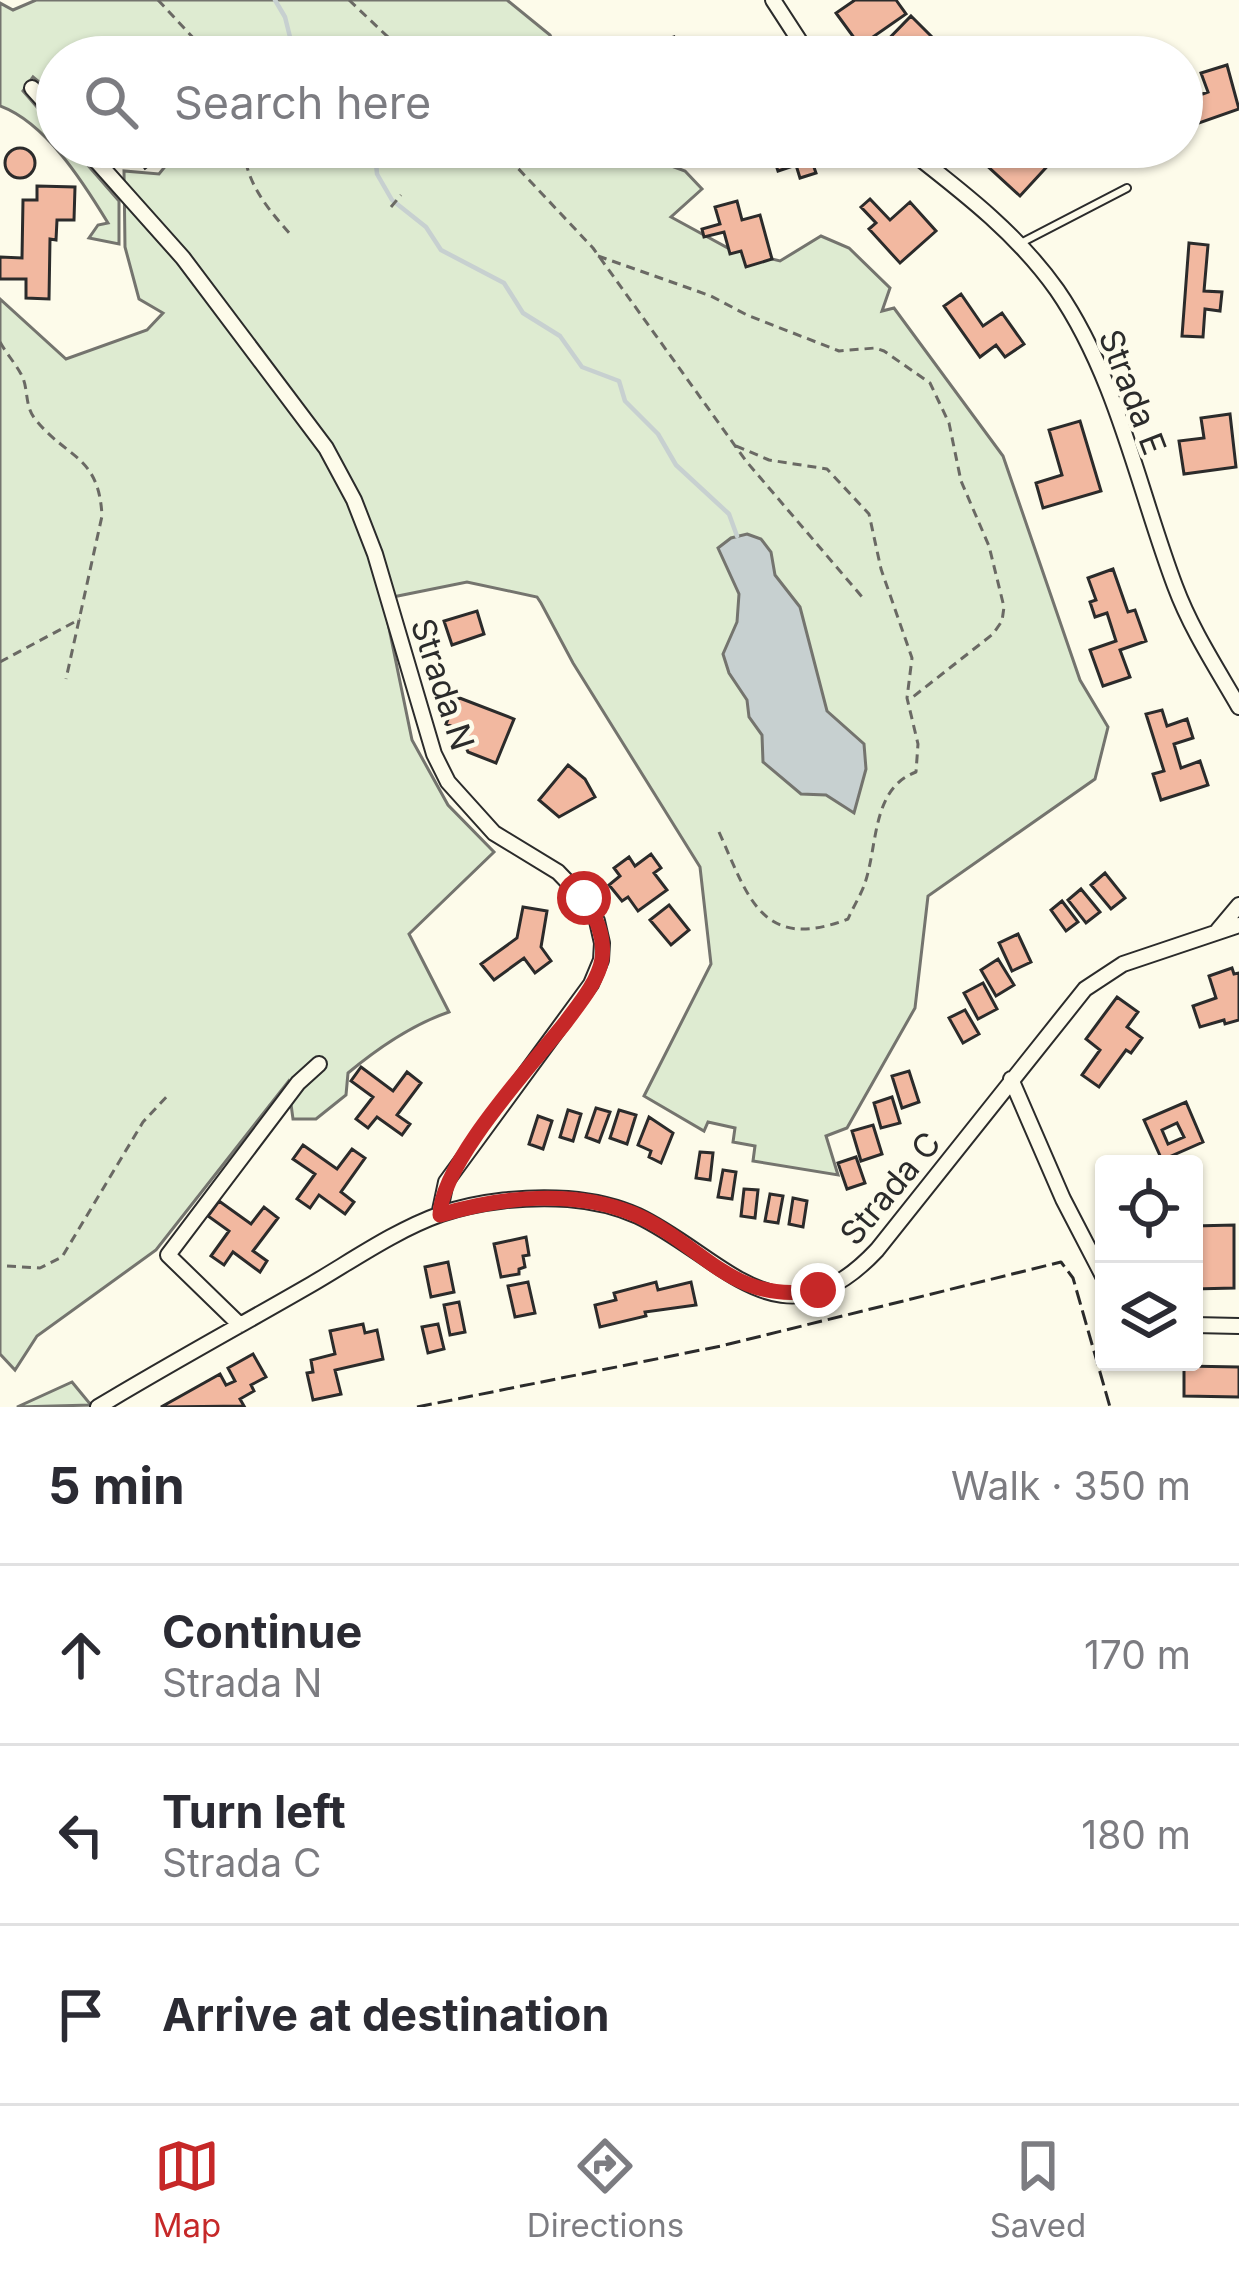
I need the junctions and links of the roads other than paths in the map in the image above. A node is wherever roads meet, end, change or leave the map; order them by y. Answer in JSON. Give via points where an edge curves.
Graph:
{"nodes":[{"id":1,"x":773,"y":0,"type":"edge"},
{"id":2,"x":796,"y":36,"type":"edge"},
{"id":3,"x":32,"y":88,"type":"dead end"},
{"id":4,"x":36,"y":92,"type":"edge"},
{"id":5,"x":103,"y":168,"type":"edge"},
{"id":6,"x":931,"y":168,"type":"edge"},
{"id":7,"x":1126,"y":188,"type":"dead end"},
{"id":8,"x":1019,"y":244,"type":"junction"},
{"id":9,"x":1239,"y":707,"type":"edge"},
{"id":10,"x":1239,"y":905,"type":"edge"},
{"id":11,"x":1239,"y":925,"type":"edge"},
{"id":12,"x":1215,"y":934,"type":"junction"},
{"id":13,"x":319,"y":1064,"type":"dead end"},
{"id":14,"x":1011,"y":1079,"type":"junction"},
{"id":15,"x":440,"y":1215,"type":"junction"},
{"id":16,"x":1096,"y":1263,"type":"edge"},
{"id":17,"x":1203,"y":1324,"type":"edge"},
{"id":18,"x":240,"y":1325,"type":"junction"},
{"id":19,"x":1239,"y":1326,"type":"edge"},
{"id":20,"x":98,"y":1407,"type":"edge"}],
"edges":[{"from":1,"to":2,"type":"street"},
{"from":3,"to":4,"type":"street"},
{"from":5,"to":15,"type":"street","name":"Strada N","via":[[183,258],[340,473],[370,539],[422,722],[448,782],[494,833],[570,882],[599,926],[602,960],[586,993],[446,1183]]},
{"from":6,"to":8,"type":"street","name":"Strada E"},
{"from":7,"to":8,"type":"lane"},
{"from":8,"to":9,"type":"street","name":"Strada E","via":[[1093,354],[1188,619]]},
{"from":10,"to":12,"type":"street"},
{"from":11,"to":12,"type":"street","name":"Strada C"},
{"from":12,"to":14,"type":"street","name":"Strada C","via":[[1095,980]]},
{"from":13,"to":18,"type":"street","via":[[168,1255]]},
{"from":14,"to":15,"type":"street","name":"Strada C","via":[[877,1250],[848,1277],[818,1290],[780,1294],[746,1286],[652,1224],[600,1204],[525,1200]]},
{"from":14,"to":16,"type":"street"},
{"from":15,"to":18,"type":"street","name":"Strada C"},
{"from":17,"to":19,"type":"street"},
{"from":18,"to":20,"type":"street","name":"Strada C"}]}
